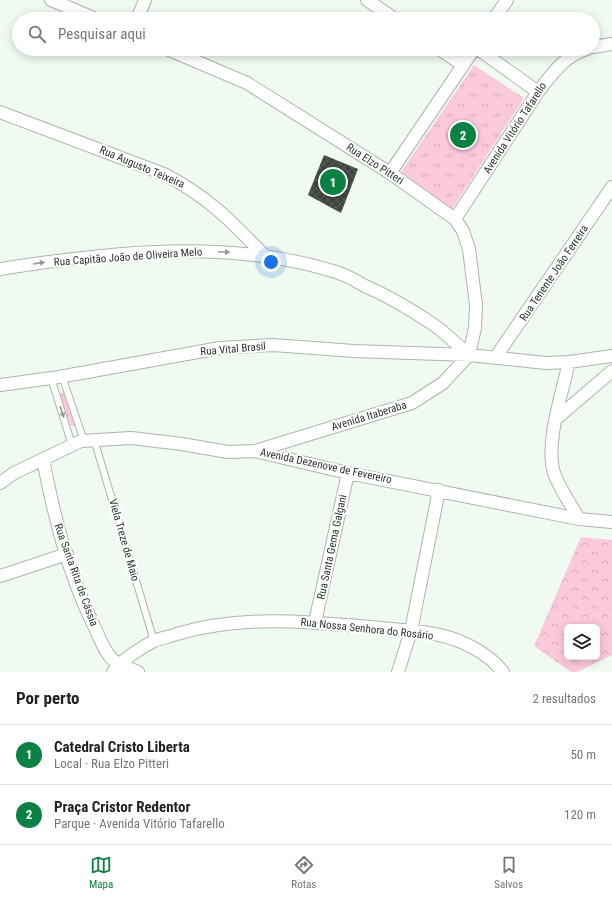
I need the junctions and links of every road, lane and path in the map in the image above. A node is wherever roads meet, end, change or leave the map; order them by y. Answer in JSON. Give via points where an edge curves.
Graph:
{"nodes":[{"id":1,"x":51,"y":0,"type":"edge"},
{"id":2,"x":145,"y":0,"type":"edge"},
{"id":3,"x":367,"y":0,"type":"edge"},
{"id":4,"x":508,"y":0,"type":"edge"},
{"id":5,"x":79,"y":12,"type":"edge"},
{"id":6,"x":141,"y":12,"type":"edge"},
{"id":7,"x":385,"y":12,"type":"edge"},
{"id":8,"x":499,"y":12,"type":"edge"},
{"id":9,"x":612,"y":44,"type":"edge"},
{"id":10,"x":600,"y":46,"type":"edge"},
{"id":11,"x":183,"y":56,"type":"edge"},
{"id":12,"x":449,"y":56,"type":"edge"},
{"id":13,"x":469,"y":56,"type":"edge"},
{"id":14,"x":488,"y":56,"type":"edge"},
{"id":15,"x":572,"y":56,"type":"edge"},
{"id":16,"x":462,"y":65,"type":"junction"},
{"id":17,"x":538,"y":92,"type":"junction"},
{"id":18,"x":0,"y":112,"type":"edge"},
{"id":19,"x":390,"y":173,"type":"junction"},
{"id":20,"x":612,"y":187,"type":"edge"},
{"id":21,"x":455,"y":219,"type":"junction"},
{"id":22,"x":264,"y":255,"type":"junction"},
{"id":23,"x":0,"y":269,"type":"edge"},
{"id":24,"x":469,"y":355,"type":"junction"},
{"id":25,"x":612,"y":356,"type":"edge"},
{"id":26,"x":495,"y":358,"type":"junction"},
{"id":27,"x":569,"y":362,"type":"junction"},
{"id":28,"x":612,"y":371,"type":"edge"},
{"id":29,"x":56,"y":377,"type":"junction"},
{"id":30,"x":0,"y":385,"type":"edge"},
{"id":31,"x":557,"y":418,"type":"junction"},
{"id":32,"x":83,"y":442,"type":"junction"},
{"id":33,"x":255,"y":451,"type":"junction"},
{"id":34,"x":43,"y":459,"type":"junction"},
{"id":35,"x":348,"y":473,"type":"junction"},
{"id":36,"x":0,"y":483,"type":"edge"},
{"id":37,"x":439,"y":490,"type":"junction"},
{"id":38,"x":580,"y":519,"type":"junction"},
{"id":39,"x":612,"y":522,"type":"edge"},
{"id":40,"x":67,"y":554,"type":"junction"},
{"id":41,"x":0,"y":576,"type":"edge"},
{"id":42,"x":315,"y":622,"type":"junction"},
{"id":43,"x":411,"y":631,"type":"junction"},
{"id":44,"x":154,"y":641,"type":"junction"},
{"id":45,"x":116,"y":668,"type":"edge"},
{"id":46,"x":138,"y":672,"type":"edge"},
{"id":47,"x":398,"y":672,"type":"edge"},
{"id":48,"x":503,"y":672,"type":"edge"}],
"edges":[{"from":1,"to":5,"type":"street"},
{"from":2,"to":6,"type":"street"},
{"from":3,"to":7,"type":"street"},
{"from":4,"to":8,"type":"street"},
{"from":9,"to":10,"type":"street"},
{"from":11,"to":19,"type":"street","name":"Rua Elzo Pitteri","via":[[246,83]]},
{"from":12,"to":16,"type":"street"},
{"from":13,"to":16,"type":"street"},
{"from":14,"to":17,"type":"street"},
{"from":15,"to":17,"type":"street","name":"Avenida Vitório Tafarello","via":[[552,72]]},
{"from":16,"to":19,"type":"street"},
{"from":17,"to":21,"type":"street","name":"Avenida Vitório Tafarello"},
{"from":18,"to":22,"type":"street","name":"Rua Augusto Teixeira","via":[[164,174],[188,186],[217,208]]},
{"from":19,"to":21,"type":"street","name":"Rua Elzo Pitteri"},
{"from":20,"to":26,"type":"street","name":"Rua Tenente João Ferreira"},
{"from":21,"to":24,"type":"street","name":"Rua Elzo Pitteri","via":[[463,231],[469,249],[476,305],[475,328]]},
{"from":23,"to":22,"type":"street","name":"Rua Capitão João de Oliveira Melo","one_way":true,"via":[[46,262],[176,252]]},
{"from":22,"to":24,"type":"street","name":"Rua Capitão João de Oliveira Melo","via":[[337,272],[378,292],[435,326]]},
{"from":24,"to":26,"type":"street"},
{"from":24,"to":29,"type":"street","name":"Rua Vital Brasil","via":[[273,345],[220,348]]},
{"from":24,"to":33,"type":"street","name":"Avenida Itaberaba","via":[[443,383],[412,403]]},
{"from":25,"to":27,"type":"street"},
{"from":26,"to":27,"type":"street","via":[[546,363]]},
{"from":27,"to":31,"type":"street"},
{"from":28,"to":31,"type":"street"},
{"from":29,"to":30,"type":"street","name":"Rua Vital Brasil"},
{"from":29,"to":32,"type":"lane","one_way":true},
{"from":29,"to":32,"type":"lane"},
{"from":31,"to":38,"type":"street","via":[[551,448],[552,463],[559,485]]},
{"from":32,"to":33,"type":"street","name":"Avenida Dezenove de Fevereiro","via":[[131,438],[228,452]]},
{"from":32,"to":34,"type":"street","name":"Avenida Dezenove de Fevereiro"},
{"from":32,"to":44,"type":"lane","name":"Viela Treze de Maio"},
{"from":33,"to":35,"type":"street","name":"Avenida Dezenove de Fevereiro"},
{"from":34,"to":36,"type":"street","name":"Avenida Dezenove de Fevereiro"},
{"from":34,"to":40,"type":"street","name":"Rua Santa Rita de Cássia","via":[[57,527]]},
{"from":35,"to":37,"type":"street","name":"Avenida Dezenove de Fevereiro"},
{"from":35,"to":42,"type":"street","name":"Rua Santa Gema Galgani"},
{"from":37,"to":38,"type":"street","name":"Avenida Dezenove de Fevereiro"},
{"from":37,"to":43,"type":"street"},
{"from":38,"to":39,"type":"street","name":"Avenida Dezenove de Fevereiro"},
{"from":40,"to":41,"type":"street"},
{"from":40,"to":45,"type":"street","name":"Rua Santa Rita de Cássia","via":[[87,612]]},
{"from":42,"to":43,"type":"street","name":"Rua Nossa Senhora do Rosário"},
{"from":42,"to":44,"type":"street","name":"Rua Nossa Senhora do Rosário","via":[[242,622],[195,629]]},
{"from":43,"to":47,"type":"street"},
{"from":43,"to":48,"type":"street","name":"Rua Nossa Senhora do Rosário","via":[[460,641],[491,659]]},
{"from":44,"to":45,"type":"street","name":"Rua Nossa Senhora do Rosário"},
{"from":45,"to":46,"type":"street","name":"Rua Santa Rita de Cássia"}]}
